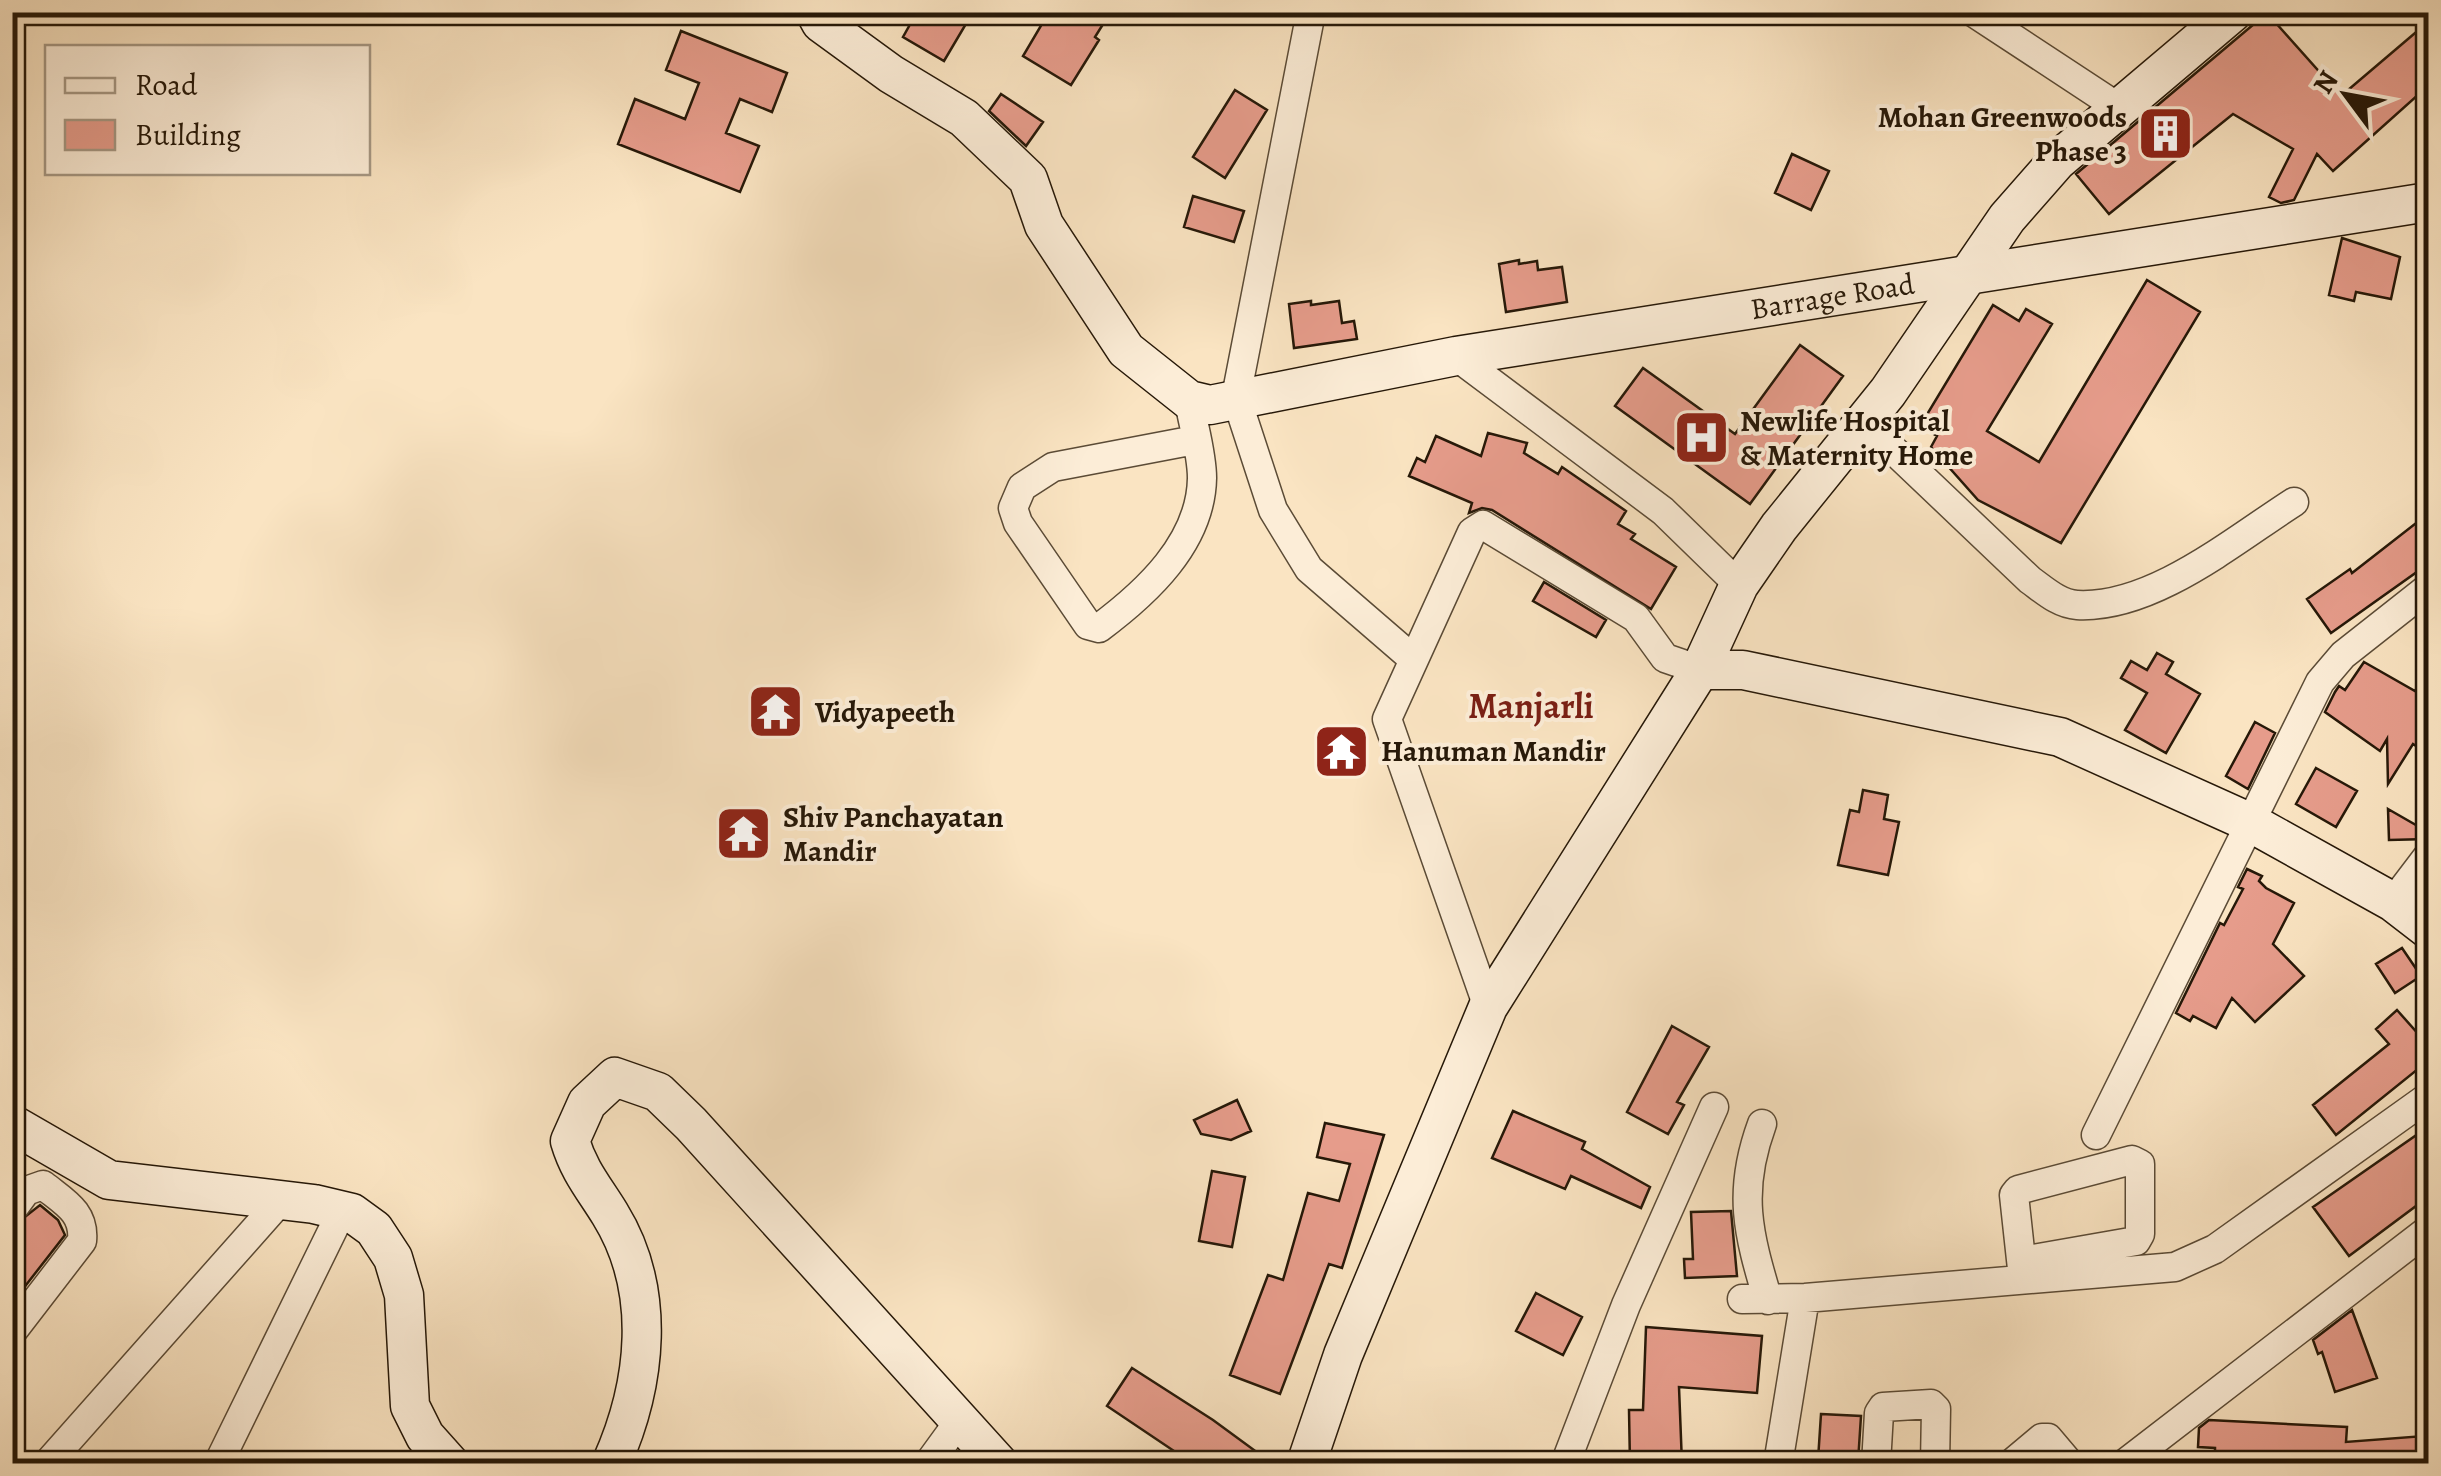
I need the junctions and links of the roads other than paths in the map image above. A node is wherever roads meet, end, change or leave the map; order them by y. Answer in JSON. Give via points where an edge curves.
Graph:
{"nodes":[{"id":1,"x":814,"y":12,"type":"edge"},
{"id":2,"x":1311,"y":12,"type":"edge"},
{"id":3,"x":1972,"y":12,"type":"edge"},
{"id":4,"x":2232,"y":12,"type":"edge"},
{"id":5,"x":2119,"y":108,"type":"junction"},
{"id":6,"x":2428,"y":202,"type":"edge"},
{"id":7,"x":1969,"y":274,"type":"junction"},
{"id":8,"x":1456,"y":356,"type":"junction"},
{"id":9,"x":1236,"y":397,"type":"junction"},
{"id":10,"x":1188,"y":400,"type":"junction"},
{"id":11,"x":1865,"y":423,"type":"junction"},
{"id":12,"x":1195,"y":440,"type":"junction"},
{"id":13,"x":2294,"y":502,"type":"dead end"},
{"id":14,"x":1739,"y":585,"type":"junction"},
{"id":15,"x":2428,"y":588,"type":"edge"},
{"id":16,"x":1412,"y":658,"type":"junction"},
{"id":17,"x":1700,"y":670,"type":"junction"},
{"id":18,"x":2251,"y":822,"type":"junction"},
{"id":19,"x":2428,"y":856,"type":"edge"},
{"id":20,"x":2393,"y":902,"type":"junction"},
{"id":21,"x":2428,"y":929,"type":"edge"},
{"id":22,"x":1488,"y":1007,"type":"junction"},
{"id":23,"x":2428,"y":1097,"type":"edge"},
{"id":24,"x":1714,"y":1106,"type":"dead end"},
{"id":25,"x":12,"y":1124,"type":"edge"},
{"id":26,"x":1762,"y":1124,"type":"dead end"},
{"id":27,"x":2096,"y":1134,"type":"dead end"},
{"id":28,"x":282,"y":1199,"type":"junction"},
{"id":29,"x":12,"y":1210,"type":"edge"},
{"id":30,"x":342,"y":1211,"type":"junction"},
{"id":31,"x":2428,"y":1230,"type":"edge"},
{"id":32,"x":2022,"y":1270,"type":"junction"},
{"id":33,"x":1805,"y":1298,"type":"junction"},
{"id":34,"x":12,"y":1332,"type":"edge"},
{"id":35,"x":960,"y":1420,"type":"junction"},
{"id":36,"x":46,"y":1464,"type":"edge"},
{"id":37,"x":218,"y":1464,"type":"edge"},
{"id":38,"x":450,"y":1464,"type":"edge"},
{"id":39,"x":610,"y":1464,"type":"edge"},
{"id":40,"x":928,"y":1464,"type":"edge"},
{"id":41,"x":999,"y":1464,"type":"edge"},
{"id":42,"x":1306,"y":1464,"type":"edge"},
{"id":43,"x":1565,"y":1464,"type":"edge"},
{"id":44,"x":1778,"y":1464,"type":"edge"},
{"id":45,"x":1876,"y":1464,"type":"edge"},
{"id":46,"x":1935,"y":1464,"type":"edge"},
{"id":47,"x":2011,"y":1464,"type":"edge"},
{"id":48,"x":2070,"y":1464,"type":"edge"},
{"id":49,"x":2124,"y":1464,"type":"edge"}],
"edges":[{"from":1,"to":10,"type":"street","via":[[821,24],[964,118],[1028,179],[1044,225],[1126,350]]},
{"from":2,"to":9,"type":"street"},
{"from":3,"to":5,"type":"street"},
{"from":4,"to":5,"type":"street"},
{"from":5,"to":7,"type":"street","via":[[2057,162]]},
{"from":6,"to":7,"type":"street","name":"Barrage Road"},
{"from":7,"to":8,"type":"street","name":"Barrage Road"},
{"from":7,"to":11,"type":"street"},
{"from":8,"to":9,"type":"street","name":"Barrage Road"},
{"from":8,"to":14,"type":"street","via":[[1663,510]]},
{"from":9,"to":10,"type":"street","name":"Barrage Road","via":[[1210,404]]},
{"from":9,"to":16,"type":"street","via":[[1273,510],[1309,568]]},
{"from":10,"to":12,"type":"street"},
{"from":11,"to":13,"type":"street","via":[[2030,580],[2076,605],[2162,586]]},
{"from":11,"to":14,"type":"street"},
{"from":12,"to":12,"type":"street","via":[[1053,467],[1022,487],[1013,508],[1018,523],[1088,624],[1098,628],[1135,601],[1185,539],[1202,480]]},
{"from":14,"to":17,"type":"street"},
{"from":15,"to":18,"type":"street","via":[[2343,655],[2320,682]]},
{"from":16,"to":17,"type":"street","via":[[1472,532],[1483,526],[1636,618],[1676,666]]},
{"from":16,"to":22,"type":"street","via":[[1387,719]]},
{"from":17,"to":18,"type":"street","via":[[1743,670],[2060,737]]},
{"from":17,"to":22,"type":"street"},
{"from":18,"to":20,"type":"street"},
{"from":18,"to":27,"type":"street"},
{"from":19,"to":20,"type":"street"},
{"from":20,"to":21,"type":"street"},
{"from":22,"to":42,"type":"street","via":[[1350,1336]]},
{"from":23,"to":32,"type":"street","via":[[2215,1249],[2175,1267]]},
{"from":24,"to":43,"type":"street"},
{"from":25,"to":28,"type":"street","via":[[109,1180]]},
{"from":26,"to":33,"type":"street","via":[[1746,1186],[1755,1299]]},
{"from":28,"to":30,"type":"street"},
{"from":28,"to":36,"type":"street"},
{"from":29,"to":34,"type":"street","via":[[26,1191],[43,1185],[84,1226],[82,1242]]},
{"from":30,"to":37,"type":"street"},
{"from":30,"to":38,"type":"street","via":[[374,1229],[392,1258],[404,1296],[410,1406]]},
{"from":31,"to":49,"type":"street"},
{"from":32,"to":32,"type":"street","via":[[2018,1190],[2132,1160],[2140,1164],[2136,1241]]},
{"from":32,"to":33,"type":"street"},
{"from":33,"to":44,"type":"street"},
{"from":35,"to":39,"type":"street","via":[[658,1092],[615,1077],[586,1103],[570,1141],[580,1175],[610,1215],[640,1280],[642,1340],[634,1394]]},
{"from":35,"to":40,"type":"street"},
{"from":35,"to":41,"type":"street"},
{"from":45,"to":46,"type":"street","via":[[1883,1407],[1931,1404]]},
{"from":47,"to":48,"type":"street","via":[[2048,1438]]}]}
